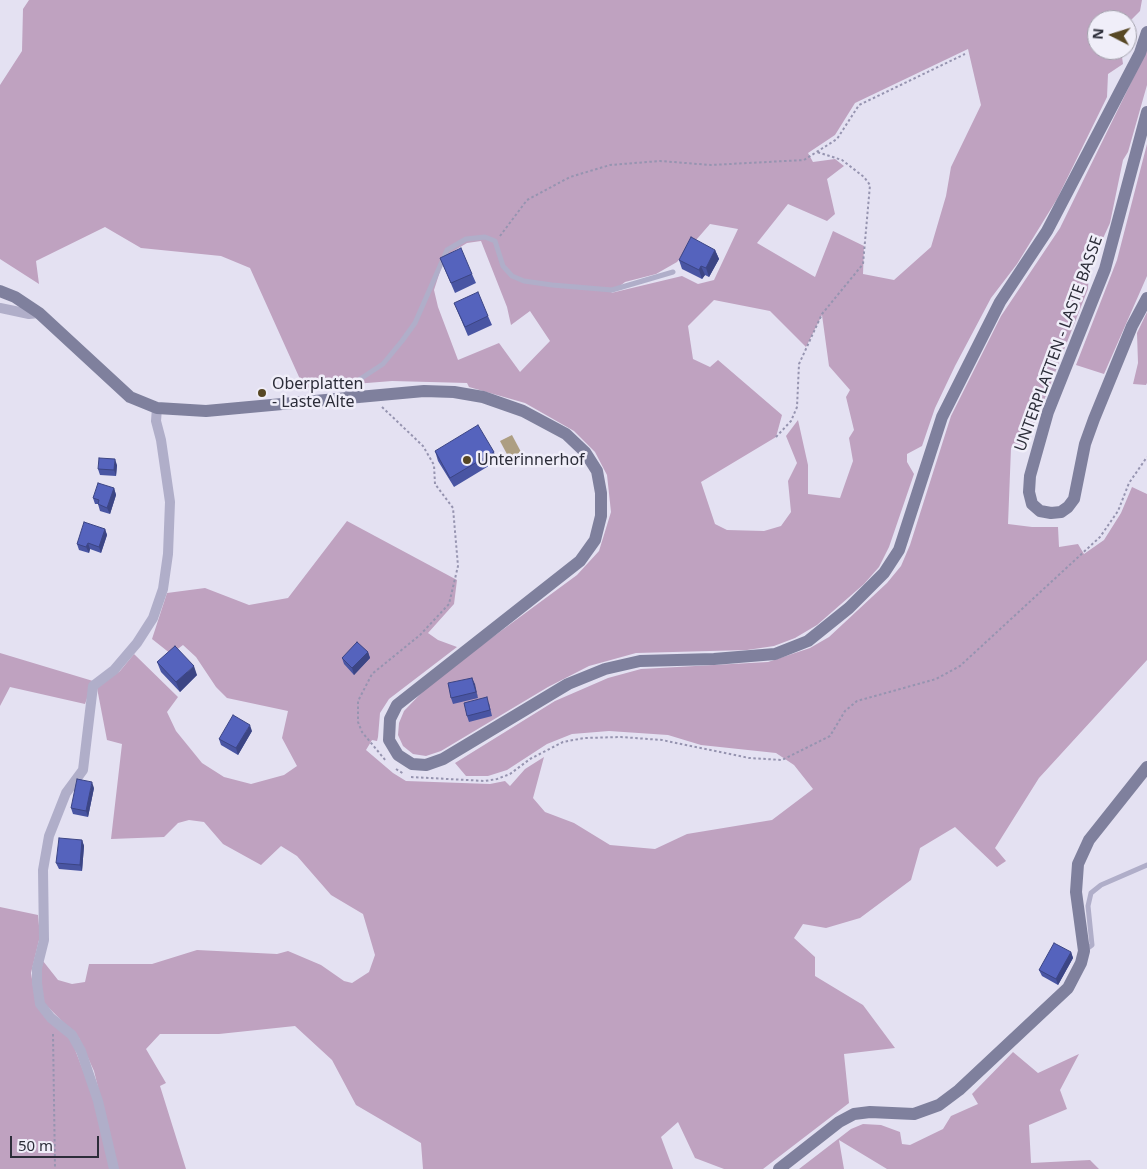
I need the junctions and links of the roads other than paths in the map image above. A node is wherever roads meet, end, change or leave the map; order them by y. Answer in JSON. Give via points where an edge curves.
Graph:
{"nodes":[{"id":1,"x":1147,"y":32,"type":"edge"},
{"id":2,"x":1147,"y":112,"type":"edge"},
{"id":3,"x":673,"y":272,"type":"dead end"},
{"id":4,"x":0,"y":291,"type":"edge"},
{"id":5,"x":1147,"y":298,"type":"edge"},
{"id":6,"x":0,"y":308,"type":"edge"},
{"id":7,"x":39,"y":313,"type":"junction"},
{"id":8,"x":344,"y":399,"type":"junction"},
{"id":9,"x":157,"y":408,"type":"junction"},
{"id":10,"x":1147,"y":767,"type":"edge"},
{"id":11,"x":1147,"y":865,"type":"edge"},
{"id":12,"x":1084,"y":951,"type":"junction"},
{"id":13,"x":114,"y":1169,"type":"edge"},
{"id":14,"x":779,"y":1169,"type":"edge"}],
"edges":[{"from":1,"to":8,"type":"main road","via":[[1140,53],[1047,231],[1000,302],[942,417],[899,550],[884,574],[850,608],[808,641],[775,654],[640,661],[605,669],[568,684],[443,758],[426,765],[412,764],[398,755],[390,740],[389,724],[396,705],[580,561],[595,540],[601,516],[601,493],[596,471],[585,452],[566,434],[524,410],[454,392],[424,391]]},
{"from":2,"to":5,"type":"main road","name":"UNTERPLATTEN - LASTE BASSE","via":[[1105,269],[1048,412],[1030,476],[1032,504],[1040,511],[1061,512],[1074,499],[1083,452],[1094,419]]},
{"from":3,"to":8,"type":"lane","via":[[612,290],[524,281],[512,276],[503,266],[495,241],[485,237],[466,239],[447,250],[415,323],[382,364],[354,383]]},
{"from":4,"to":7,"type":"main road"},
{"from":6,"to":7,"type":"street"},
{"from":7,"to":9,"type":"main road","via":[[130,396]]},
{"from":8,"to":9,"type":"main road","via":[[206,411]]},
{"from":9,"to":13,"type":"street","via":[[156,421],[170,502],[163,589],[152,618],[137,643],[114,670],[93,686],[83,770],[66,793],[49,836],[43,870],[44,940],[37,968],[40,1004],[72,1035],[81,1051],[98,1101]]},
{"from":10,"to":12,"type":"main road","via":[[1089,840],[1078,864],[1076,892]]},
{"from":11,"to":12,"type":"lane","via":[[1101,885],[1091,893],[1088,906],[1092,945]]},
{"from":12,"to":14,"type":"main road","via":[[1068,988],[939,1105],[914,1114],[854,1114]]}]}
